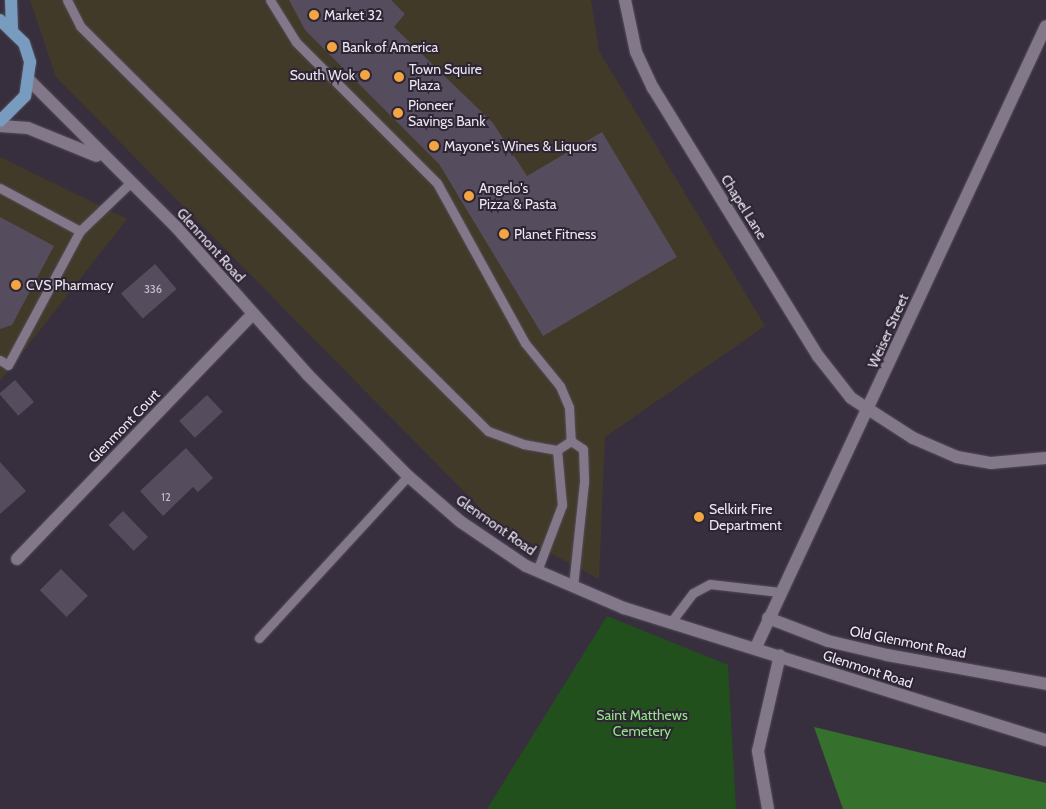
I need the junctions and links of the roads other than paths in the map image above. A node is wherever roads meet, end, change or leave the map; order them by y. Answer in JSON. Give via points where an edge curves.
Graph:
{"nodes":[{"id":1,"x":11,"y":0,"type":"edge"},
{"id":2,"x":67,"y":0,"type":"edge"},
{"id":3,"x":270,"y":0,"type":"edge"},
{"id":4,"x":625,"y":0,"type":"edge"},
{"id":5,"x":0,"y":20,"type":"edge"},
{"id":6,"x":1046,"y":26,"type":"edge"},
{"id":7,"x":12,"y":28,"type":"junction"},
{"id":8,"x":30,"y":81,"type":"junction"},
{"id":9,"x":0,"y":121,"type":"edge"},
{"id":10,"x":0,"y":126,"type":"edge"},
{"id":11,"x":108,"y":161,"type":"junction"},
{"id":12,"x":130,"y":183,"type":"junction"},
{"id":13,"x":0,"y":188,"type":"edge"},
{"id":14,"x":80,"y":230,"type":"junction"},
{"id":15,"x":253,"y":314,"type":"junction"},
{"id":16,"x":0,"y":360,"type":"edge"},
{"id":17,"x":869,"y":412,"type":"junction"},
{"id":18,"x":572,"y":440,"type":"junction"},
{"id":19,"x":557,"y":450,"type":"junction"},
{"id":20,"x":1046,"y":458,"type":"edge"},
{"id":21,"x":408,"y":476,"type":"junction"},
{"id":22,"x":17,"y":560,"type":"dead end"},
{"id":23,"x":537,"y":571,"type":"junction"},
{"id":24,"x":573,"y":586,"type":"junction"},
{"id":25,"x":780,"y":592,"type":"junction"},
{"id":26,"x":768,"y":618,"type":"junction"},
{"id":27,"x":671,"y":622,"type":"junction"},
{"id":28,"x":259,"y":638,"type":"dead end"},
{"id":29,"x":756,"y":647,"type":"junction"},
{"id":30,"x":780,"y":655,"type":"junction"},
{"id":31,"x":1046,"y":684,"type":"edge"},
{"id":32,"x":1046,"y":740,"type":"edge"},
{"id":33,"x":768,"y":809,"type":"edge"}],
"edges":[{"from":1,"to":7,"type":"main road"},
{"from":2,"to":19,"type":"lane","via":[[80,26],[488,431],[523,444]]},
{"from":3,"to":18,"type":"lane","via":[[296,42],[438,183],[525,343],[560,386],[569,407]]},
{"from":4,"to":17,"type":"street","name":"Chapel Lane","via":[[636,52],[653,88],[818,356],[851,398]]},
{"from":5,"to":7,"type":"main road"},
{"from":6,"to":17,"type":"street","name":"Weiser Street"},
{"from":7,"to":8,"type":"main road","via":[[24,43]]},
{"from":8,"to":9,"type":"main road","via":[[16,109]]},
{"from":8,"to":11,"type":"street","name":"Glenmont Road"},
{"from":10,"to":11,"type":"street","name":"Glenmont Road","via":[[28,128]]},
{"from":11,"to":12,"type":"street","name":"Glenmont Road"},
{"from":12,"to":14,"type":"lane"},
{"from":12,"to":15,"type":"street","name":"Glenmont Road"},
{"from":13,"to":14,"type":"lane"},
{"from":14,"to":16,"type":"lane","via":[[8,364]]},
{"from":15,"to":21,"type":"street","name":"Glenmont Road"},
{"from":15,"to":22,"type":"street","name":"Glenmont Court"},
{"from":17,"to":20,"type":"street","name":"Chapel Lane","via":[[957,457],[991,463]]},
{"from":17,"to":25,"type":"street","name":"Weiser Street"},
{"from":18,"to":19,"type":"lane"},
{"from":18,"to":24,"type":"lane","via":[[584,449],[584,482]]},
{"from":19,"to":23,"type":"lane","via":[[562,505]]},
{"from":21,"to":23,"type":"street","name":"Glenmont Road","via":[[461,522]]},
{"from":21,"to":28,"type":"lane"},
{"from":23,"to":24,"type":"street","name":"Glenmont Road"},
{"from":24,"to":27,"type":"street","name":"Glenmont Road"},
{"from":25,"to":26,"type":"street","name":"Weiser Street"},
{"from":25,"to":27,"type":"lane","via":[[710,584],[693,593]]},
{"from":26,"to":29,"type":"street","name":"Weiser Street"},
{"from":26,"to":31,"type":"street","name":"Old Glenmont Road","via":[[837,643]]},
{"from":27,"to":29,"type":"street","name":"Glenmont Road"},
{"from":29,"to":30,"type":"street","name":"Glenmont Road"},
{"from":30,"to":32,"type":"street","name":"Glenmont Road"},
{"from":30,"to":33,"type":"street","via":[[758,751]]}]}
